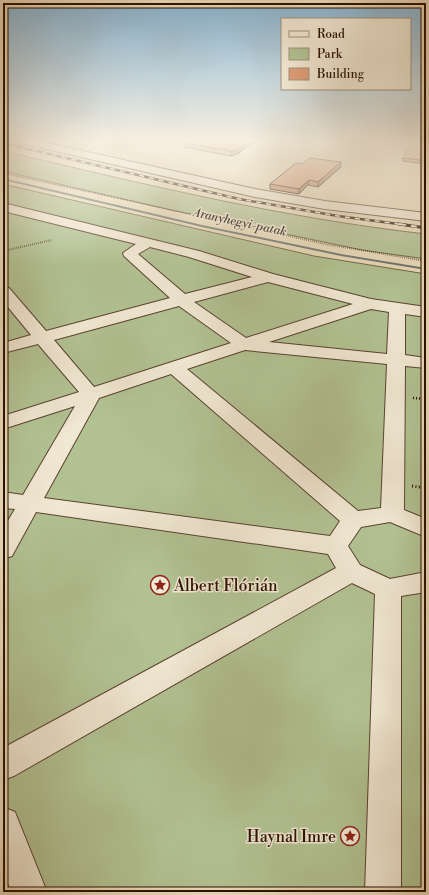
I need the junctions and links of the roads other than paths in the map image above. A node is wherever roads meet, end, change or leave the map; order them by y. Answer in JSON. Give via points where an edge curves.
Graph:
{"nodes":[{"id":1,"x":199,"y":181,"type":"edge"},
{"id":2,"x":3,"y":207,"type":"edge"},
{"id":3,"x":426,"y":217,"type":"edge"},
{"id":4,"x":148,"y":243,"type":"junction"},
{"id":5,"x":268,"y":277,"type":"junction"},
{"id":6,"x":3,"y":291,"type":"edge"},
{"id":7,"x":183,"y":301,"type":"junction"},
{"id":8,"x":370,"y":304,"type":"junction"},
{"id":9,"x":397,"y":308,"type":"junction"},
{"id":10,"x":426,"y":312,"type":"edge"},
{"id":11,"x":42,"y":338,"type":"junction"},
{"id":12,"x":244,"y":346,"type":"junction"},
{"id":13,"x":3,"y":348,"type":"edge"},
{"id":14,"x":395,"y":360,"type":"junction"},
{"id":15,"x":426,"y":364,"type":"edge"},
{"id":16,"x":175,"y":368,"type":"junction"},
{"id":17,"x":91,"y":395,"type":"junction"},
{"id":18,"x":3,"y":423,"type":"edge"},
{"id":19,"x":3,"y":500,"type":"edge"},
{"id":20,"x":29,"y":504,"type":"junction"},
{"id":21,"x":392,"y":514,"type":"junction"},
{"id":22,"x":353,"y":520,"type":"junction"},
{"id":23,"x":426,"y":529,"type":"edge"},
{"id":24,"x":336,"y":546,"type":"junction"},
{"id":25,"x":3,"y":550,"type":"edge"},
{"id":26,"x":351,"y":572,"type":"junction"},
{"id":27,"x":426,"y":582,"type":"edge"},
{"id":28,"x":388,"y":588,"type":"junction"},
{"id":29,"x":3,"y":765,"type":"edge"},
{"id":30,"x":3,"y":824,"type":"edge"},
{"id":31,"x":28,"y":892,"type":"edge"},
{"id":32,"x":383,"y":892,"type":"edge"}],
"edges":[{"from":1,"to":3,"type":"street","via":[[262,195]]},
{"from":2,"to":4,"type":"street"},
{"from":4,"to":5,"type":"street"},
{"from":4,"to":7,"type":"street","via":[[130,253],[131,256]]},
{"from":5,"to":7,"type":"street"},
{"from":5,"to":8,"type":"street"},
{"from":6,"to":11,"type":"street"},
{"from":7,"to":11,"type":"street"},
{"from":7,"to":12,"type":"street"},
{"from":8,"to":9,"type":"street"},
{"from":8,"to":12,"type":"street"},
{"from":9,"to":10,"type":"street"},
{"from":9,"to":14,"type":"street"},
{"from":11,"to":13,"type":"street"},
{"from":11,"to":17,"type":"street"},
{"from":12,"to":14,"type":"street"},
{"from":12,"to":16,"type":"street"},
{"from":14,"to":15,"type":"street"},
{"from":14,"to":21,"type":"street"},
{"from":16,"to":17,"type":"street"},
{"from":16,"to":22,"type":"street"},
{"from":17,"to":18,"type":"street"},
{"from":17,"to":20,"type":"street"},
{"from":19,"to":20,"type":"street"},
{"from":20,"to":24,"type":"street"},
{"from":20,"to":25,"type":"street"},
{"from":21,"to":22,"type":"street"},
{"from":21,"to":23,"type":"street"},
{"from":22,"to":24,"type":"street"},
{"from":24,"to":26,"type":"street"},
{"from":26,"to":28,"type":"street"},
{"from":26,"to":29,"type":"street"},
{"from":27,"to":28,"type":"street"},
{"from":28,"to":32,"type":"street"},
{"from":30,"to":31,"type":"street"}]}
